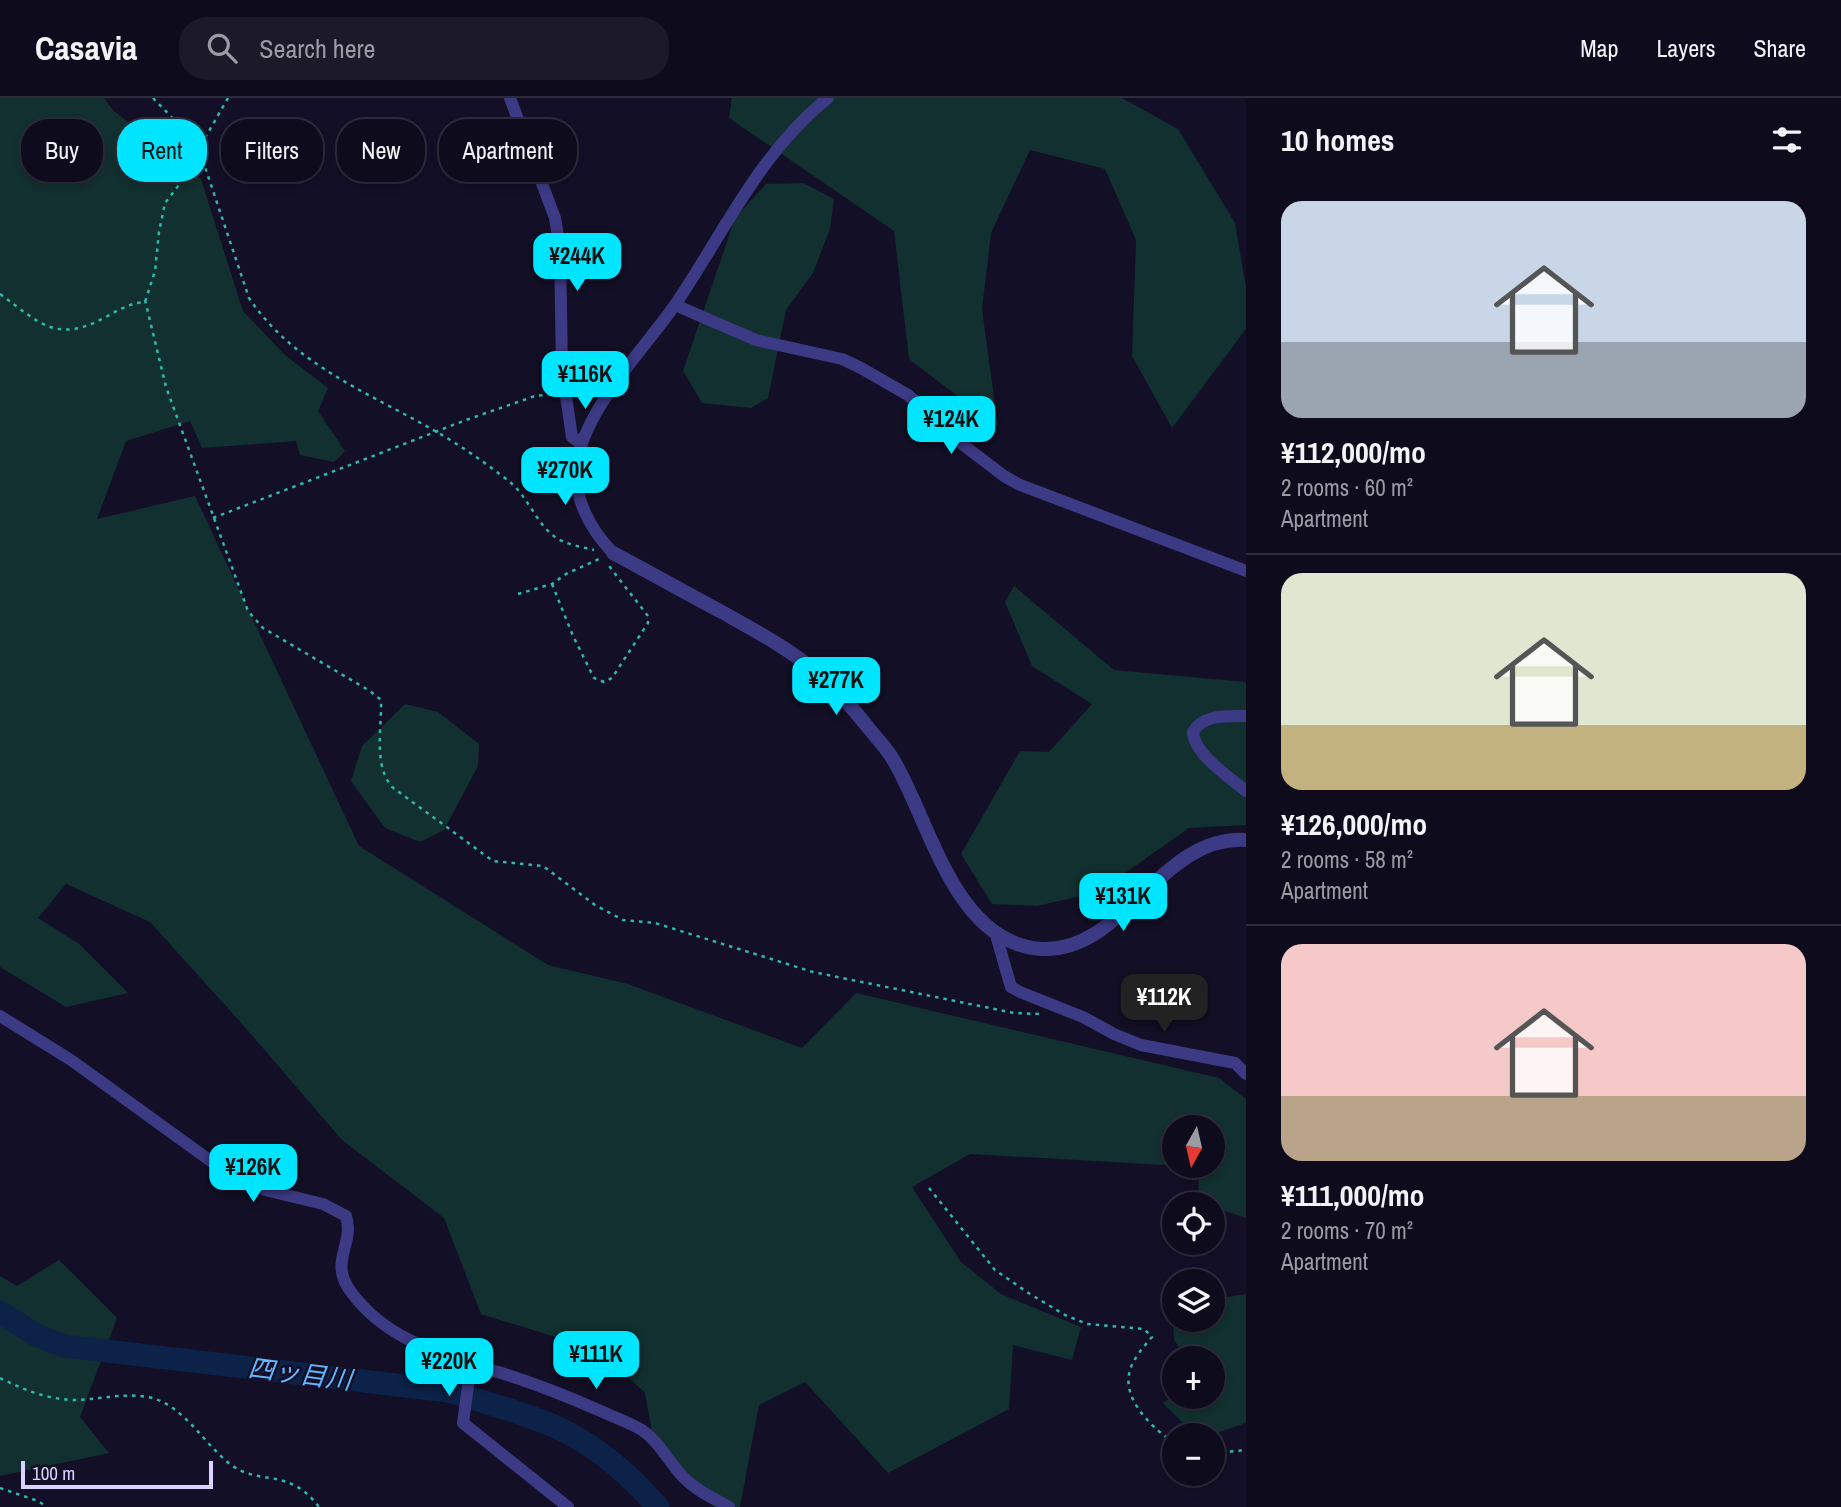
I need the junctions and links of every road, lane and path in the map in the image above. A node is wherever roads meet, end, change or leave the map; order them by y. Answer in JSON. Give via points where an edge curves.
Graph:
{"nodes":[{"id":1,"x":153,"y":98,"type":"edge"},
{"id":2,"x":228,"y":98,"type":"edge"},
{"id":3,"x":510,"y":98,"type":"edge"},
{"id":4,"x":828,"y":98,"type":"edge"},
{"id":5,"x":173,"y":119,"type":"edge"},
{"id":6,"x":207,"y":135,"type":"edge"},
{"id":7,"x":207,"y":173,"type":"edge"},
{"id":8,"x":181,"y":182,"type":"edge"},
{"id":9,"x":0,"y":294,"type":"edge"},
{"id":10,"x":145,"y":300,"type":"junction"},
{"id":11,"x":675,"y":304,"type":"junction"},
{"id":12,"x":565,"y":393,"type":"junction"},
{"id":13,"x":438,"y":432,"type":"junction"},
{"id":14,"x":582,"y":444,"type":"junction"},
{"id":15,"x":213,"y":518,"type":"junction"},
{"id":16,"x":609,"y":555,"type":"junction"},
{"id":17,"x":1246,"y":571,"type":"edge"},
{"id":18,"x":552,"y":584,"type":"junction"},
{"id":19,"x":519,"y":594,"type":"dead end"},
{"id":20,"x":1246,"y":716,"type":"edge"},
{"id":21,"x":1246,"y":791,"type":"edge"},
{"id":22,"x":1246,"y":840,"type":"edge"},
{"id":23,"x":996,"y":935,"type":"junction"},
{"id":24,"x":1042,"y":1013,"type":"dead end"},
{"id":25,"x":0,"y":1016,"type":"edge"},
{"id":26,"x":1246,"y":1074,"type":"edge"},
{"id":27,"x":929,"y":1188,"type":"dead end"},
{"id":28,"x":471,"y":1364,"type":"junction"},
{"id":29,"x":0,"y":1378,"type":"edge"},
{"id":30,"x":1162,"y":1434,"type":"edge"},
{"id":31,"x":1246,"y":1450,"type":"edge"},
{"id":32,"x":1225,"y":1452,"type":"edge"},
{"id":33,"x":0,"y":1488,"type":"edge"},
{"id":34,"x":47,"y":1507,"type":"edge"},
{"id":35,"x":319,"y":1507,"type":"edge"},
{"id":36,"x":568,"y":1507,"type":"edge"},
{"id":37,"x":729,"y":1507,"type":"edge"}],
"edges":[{"from":1,"to":5,"type":"path"},
{"from":2,"to":6,"type":"path"},
{"from":3,"to":12,"type":"street","via":[[555,218]]},
{"from":4,"to":11,"type":"street","via":[[757,176]]},
{"from":7,"to":13,"type":"path","via":[[249,298],[259,312],[313,363]]},
{"from":8,"to":10,"type":"path","via":[[165,203],[155,271]]},
{"from":9,"to":10,"type":"path","via":[[53,330],[69,331]]},
{"from":10,"to":15,"type":"path","via":[[166,387]]},
{"from":11,"to":14,"type":"street","via":[[617,382]]},
{"from":11,"to":17,"type":"street","via":[[756,340],[852,363],[908,395],[977,456],[1018,484]]},
{"from":12,"to":13,"type":"path","via":[[535,396]]},
{"from":12,"to":14,"type":"street","via":[[572,437]]},
{"from":13,"to":15,"type":"path"},
{"from":13,"to":16,"type":"path","via":[[511,483],[558,539]]},
{"from":14,"to":16,"type":"street","via":[[577,459],[581,505]]},
{"from":15,"to":24,"type":"path","via":[[254,621],[381,700],[383,776],[392,788],[493,861],[543,866],[623,920],[655,923],[813,972],[1014,1013]]},
{"from":16,"to":18,"type":"path"},
{"from":16,"to":18,"type":"path","via":[[610,567],[648,616],[648,623],[604,682],[594,678]]},
{"from":16,"to":23,"type":"street","via":[[786,649],[819,673],[893,760],[960,895]]},
{"from":18,"to":19,"type":"path"},
{"from":20,"to":21,"type":"street","via":[[1203,721],[1193,739]]},
{"from":22,"to":23,"type":"street","via":[[1202,847],[1093,937],[1044,949]]},
{"from":23,"to":26,"type":"street","via":[[1011,987],[1140,1045],[1235,1063]]},
{"from":25,"to":28,"type":"street","via":[[71,1060],[230,1175],[346,1216],[349,1233],[340,1267],[352,1295],[408,1342]]},
{"from":27,"to":30,"type":"path","via":[[995,1270],[1030,1294],[1087,1324],[1144,1329],[1152,1338],[1130,1369],[1128,1384],[1137,1407]]},
{"from":28,"to":36,"type":"street","via":[[463,1423]]},
{"from":28,"to":37,"type":"street","via":[[559,1392],[643,1431],[696,1489]]},
{"from":29,"to":35,"type":"path","via":[[45,1397],[154,1399],[180,1414],[230,1464],[244,1472],[286,1480]]},
{"from":31,"to":32,"type":"path"},
{"from":33,"to":34,"type":"path"}]}
